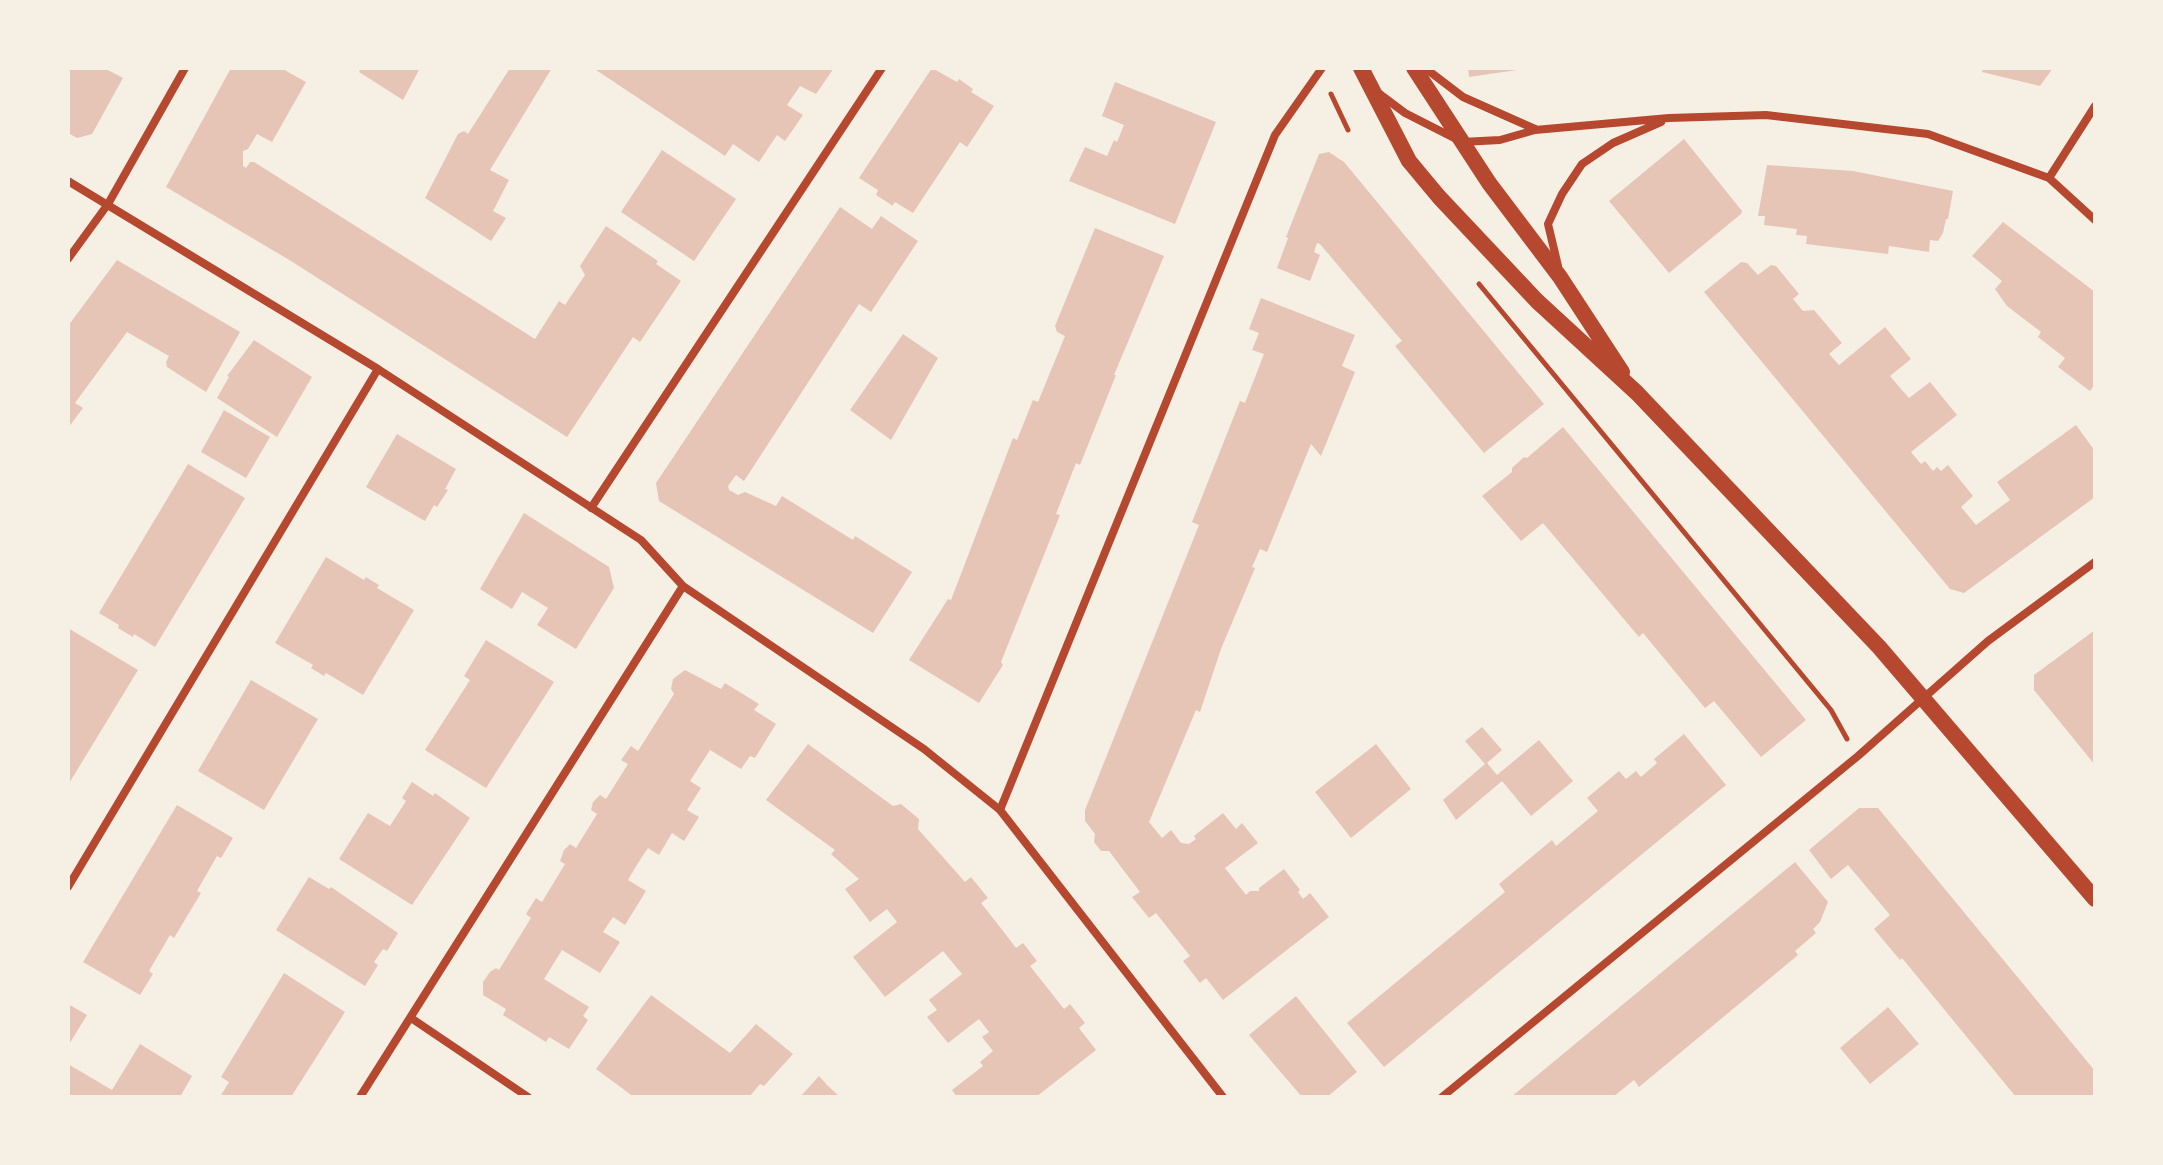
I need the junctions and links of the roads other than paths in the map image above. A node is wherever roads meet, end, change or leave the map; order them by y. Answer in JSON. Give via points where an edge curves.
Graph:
{"nodes":[{"id":1,"x":185,"y":68,"type":"edge"},
{"id":2,"x":882,"y":68,"type":"edge"},
{"id":3,"x":1361,"y":68,"type":"edge"},
{"id":4,"x":1414,"y":68,"type":"edge"},
{"id":5,"x":1425,"y":68,"type":"edge"},
{"id":6,"x":1321,"y":69,"type":"edge"},
{"id":7,"x":1372,"y":88,"type":"junction"},
{"id":8,"x":2095,"y":106,"type":"edge"},
{"id":9,"x":1669,"y":118,"type":"junction"},
{"id":10,"x":1535,"y":130,"type":"junction"},
{"id":11,"x":1462,"y":142,"type":"junction"},
{"id":12,"x":2049,"y":178,"type":"junction"},
{"id":13,"x":68,"y":181,"type":"edge"},
{"id":14,"x":108,"y":204,"type":"junction"},
{"id":15,"x":2095,"y":220,"type":"edge"},
{"id":16,"x":68,"y":259,"type":"edge"},
{"id":17,"x":1560,"y":277,"type":"junction"},
{"id":18,"x":378,"y":369,"type":"junction"},
{"id":19,"x":1637,"y":393,"type":"junction"},
{"id":20,"x":591,"y":508,"type":"junction"},
{"id":21,"x":2095,"y":562,"type":"edge"},
{"id":22,"x":683,"y":586,"type":"junction"},
{"id":23,"x":1923,"y":699,"type":"junction"},
{"id":24,"x":1000,"y":810,"type":"junction"},
{"id":25,"x":68,"y":887,"type":"edge"},
{"id":26,"x":2095,"y":899,"type":"edge"},
{"id":27,"x":411,"y":1018,"type":"junction"},
{"id":28,"x":360,"y":1097,"type":"edge"},
{"id":29,"x":528,"y":1097,"type":"edge"},
{"id":30,"x":1223,"y":1097,"type":"edge"},
{"id":31,"x":1442,"y":1097,"type":"edge"}],
"edges":[{"from":1,"to":14,"type":"street"},
{"from":2,"to":20,"type":"street"},
{"from":3,"to":7,"type":"main road"},
{"from":4,"to":11,"type":"main road"},
{"from":5,"to":10,"type":"street","via":[[1463,97]]},
{"from":6,"to":24,"type":"street","via":[[1275,135]]},
{"from":7,"to":11,"type":"street","via":[[1405,113]]},
{"from":7,"to":19,"type":"main road","via":[[1409,161],[1439,197],[1537,301]]},
{"from":8,"to":12,"type":"street"},
{"from":9,"to":10,"type":"street"},
{"from":9,"to":12,"type":"street","via":[[1766,115],[1928,134]]},
{"from":9,"to":17,"type":"street","via":[[1613,143],[1582,164],[1548,224]]},
{"from":10,"to":11,"type":"street","via":[[1500,140]]},
{"from":11,"to":17,"type":"main road"},
{"from":12,"to":15,"type":"street"},
{"from":13,"to":14,"type":"street"},
{"from":14,"to":16,"type":"street"},
{"from":14,"to":18,"type":"street"},
{"from":17,"to":19,"type":"main road"},
{"from":18,"to":20,"type":"street"},
{"from":18,"to":25,"type":"street"},
{"from":19,"to":23,"type":"main road"},
{"from":20,"to":22,"type":"street","via":[[641,540]]},
{"from":21,"to":23,"type":"street","via":[[1988,641]]},
{"from":22,"to":24,"type":"street","via":[[924,749]]},
{"from":22,"to":27,"type":"street"},
{"from":23,"to":26,"type":"main road"},
{"from":23,"to":31,"type":"street"},
{"from":24,"to":30,"type":"street"},
{"from":27,"to":28,"type":"street"},
{"from":27,"to":29,"type":"street"}]}
